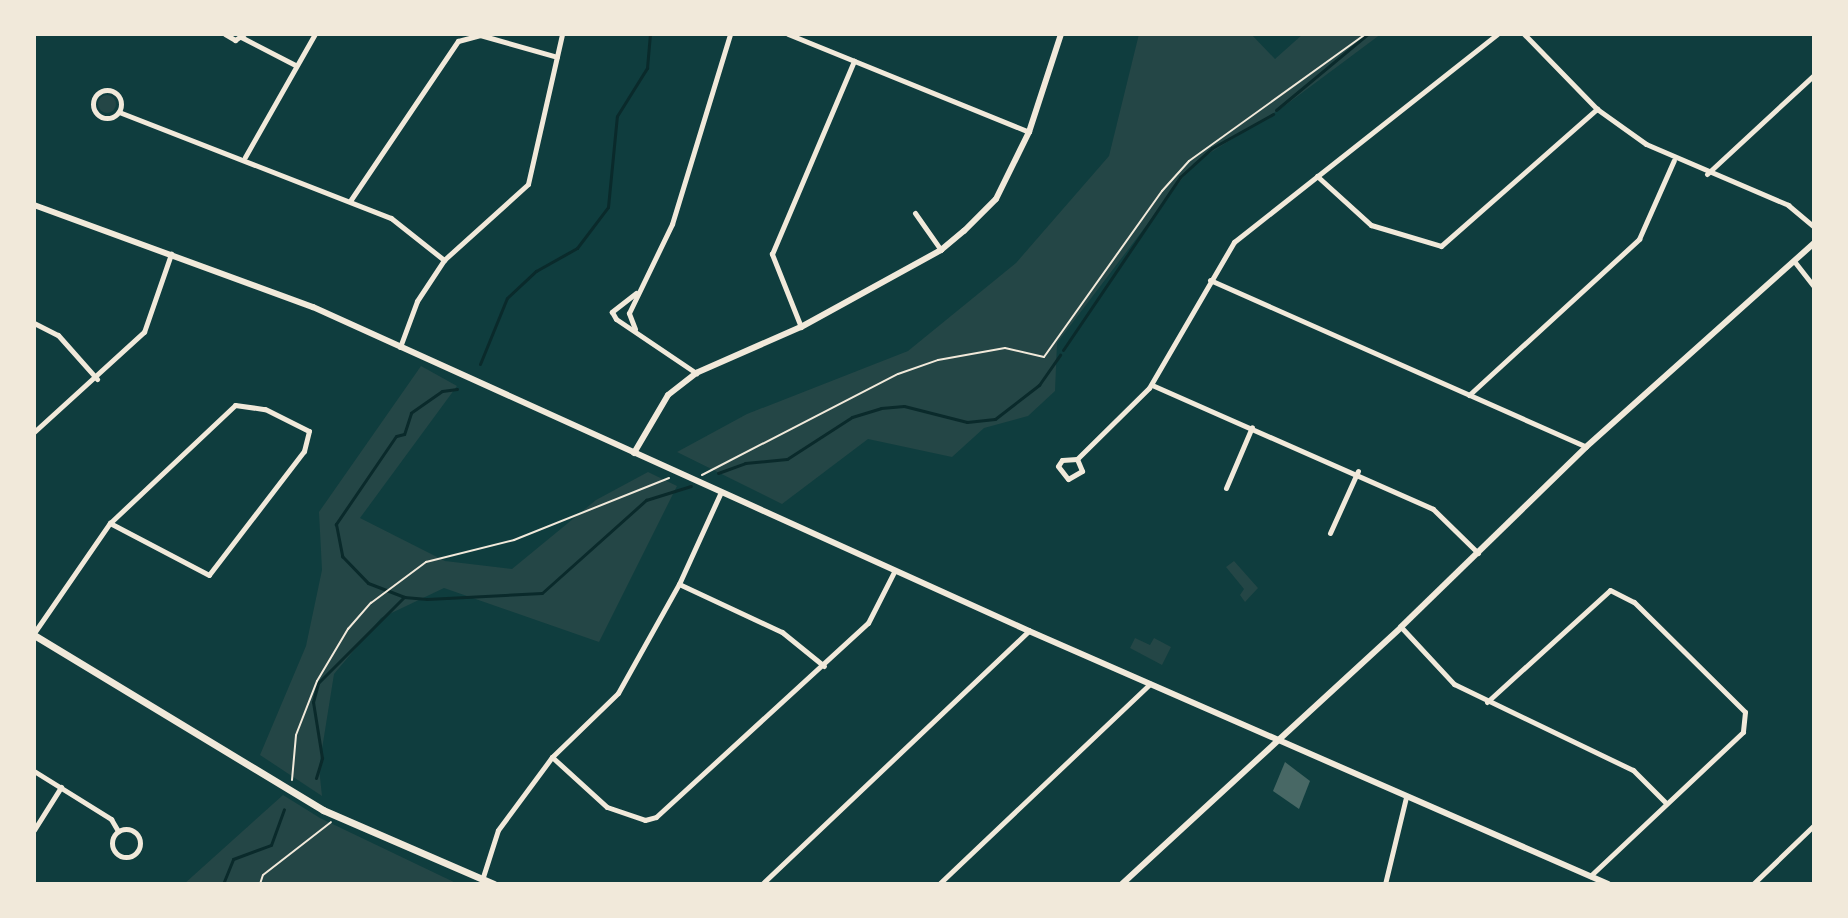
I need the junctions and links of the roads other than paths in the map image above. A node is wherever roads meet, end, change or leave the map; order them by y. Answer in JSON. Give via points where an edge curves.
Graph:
{"nodes":[{"id":1,"x":225,"y":34,"type":"edge"},
{"id":2,"x":315,"y":34,"type":"edge"},
{"id":3,"x":562,"y":34,"type":"edge"},
{"id":4,"x":730,"y":34,"type":"edge"},
{"id":5,"x":788,"y":34,"type":"edge"},
{"id":6,"x":1061,"y":34,"type":"edge"},
{"id":7,"x":1497,"y":34,"type":"edge"},
{"id":8,"x":1524,"y":34,"type":"edge"},
{"id":9,"x":243,"y":36,"type":"edge"},
{"id":10,"x":557,"y":57,"type":"junction"},
{"id":11,"x":854,"y":61,"type":"junction"},
{"id":12,"x":295,"y":65,"type":"junction"},
{"id":13,"x":1814,"y":75,"type":"edge"},
{"id":14,"x":1597,"y":109,"type":"junction"},
{"id":15,"x":119,"y":112,"type":"junction"},
{"id":16,"x":1029,"y":132,"type":"junction"},
{"id":17,"x":245,"y":157,"type":"junction"},
{"id":18,"x":1674,"y":160,"type":"junction"},
{"id":19,"x":1707,"y":174,"type":"junction"},
{"id":20,"x":1317,"y":176,"type":"junction"},
{"id":21,"x":350,"y":201,"type":"junction"},
{"id":22,"x":34,"y":205,"type":"edge"},
{"id":23,"x":915,"y":213,"type":"dead end"},
{"id":24,"x":1814,"y":227,"type":"edge"},
{"id":25,"x":1814,"y":243,"type":"edge"},
{"id":26,"x":941,"y":250,"type":"junction"},
{"id":27,"x":172,"y":253,"type":"junction"},
{"id":28,"x":444,"y":260,"type":"junction"},
{"id":29,"x":1794,"y":261,"type":"junction"},
{"id":30,"x":1210,"y":280,"type":"junction"},
{"id":31,"x":1814,"y":287,"type":"edge"},
{"id":32,"x":639,"y":291,"type":"junction"},
{"id":33,"x":34,"y":323,"type":"edge"},
{"id":34,"x":801,"y":327,"type":"junction"},
{"id":35,"x":635,"y":329,"type":"junction"},
{"id":36,"x":400,"y":347,"type":"junction"},
{"id":37,"x":696,"y":373,"type":"junction"},
{"id":38,"x":97,"y":379,"type":"junction"},
{"id":39,"x":1152,"y":385,"type":"junction"},
{"id":40,"x":1469,"y":395,"type":"junction"},
{"id":41,"x":1252,"y":427,"type":"junction"},
{"id":42,"x":34,"y":432,"type":"edge"},
{"id":43,"x":1586,"y":447,"type":"junction"},
{"id":44,"x":634,"y":453,"type":"junction"},
{"id":45,"x":1077,"y":459,"type":"junction"},
{"id":46,"x":1358,"y":471,"type":"junction"},
{"id":47,"x":1226,"y":488,"type":"dead end"},
{"id":48,"x":721,"y":492,"type":"junction"},
{"id":49,"x":110,"y":523,"type":"junction"},
{"id":50,"x":1330,"y":533,"type":"dead end"},
{"id":51,"x":1479,"y":554,"type":"junction"},
{"id":52,"x":895,"y":569,"type":"junction"},
{"id":53,"x":679,"y":584,"type":"junction"},
{"id":54,"x":1401,"y":627,"type":"junction"},
{"id":55,"x":1029,"y":631,"type":"junction"},
{"id":56,"x":34,"y":634,"type":"edge"},
{"id":57,"x":824,"y":666,"type":"junction"},
{"id":58,"x":1150,"y":684,"type":"junction"},
{"id":59,"x":1487,"y":702,"type":"junction"},
{"id":60,"x":1277,"y":741,"type":"junction"},
{"id":61,"x":552,"y":757,"type":"junction"},
{"id":62,"x":34,"y":771,"type":"edge"},
{"id":63,"x":61,"y":787,"type":"junction"},
{"id":64,"x":1406,"y":797,"type":"junction"},
{"id":65,"x":1666,"y":803,"type":"junction"},
{"id":66,"x":1814,"y":825,"type":"edge"},
{"id":67,"x":34,"y":830,"type":"edge"},
{"id":68,"x":118,"y":831,"type":"junction"},
{"id":69,"x":1807,"y":832,"type":"junction"},
{"id":70,"x":1814,"y":836,"type":"edge"},
{"id":71,"x":1590,"y":876,"type":"junction"},
{"id":72,"x":482,"y":880,"type":"junction"},
{"id":73,"x":494,"y":884,"type":"edge"},
{"id":74,"x":762,"y":884,"type":"edge"},
{"id":75,"x":939,"y":884,"type":"edge"},
{"id":76,"x":1122,"y":884,"type":"edge"},
{"id":77,"x":1385,"y":884,"type":"edge"},
{"id":78,"x":1608,"y":884,"type":"edge"},
{"id":79,"x":1753,"y":884,"type":"edge"}],
"edges":[{"from":1,"to":9,"type":"street","via":[[231,39]]},
{"from":2,"to":12,"type":"street"},
{"from":3,"to":10,"type":"street"},
{"from":4,"to":32,"type":"street","via":[[672,224]]},
{"from":5,"to":11,"type":"street"},
{"from":6,"to":16,"type":"street"},
{"from":7,"to":20,"type":"street"},
{"from":8,"to":14,"type":"street"},
{"from":9,"to":12,"type":"street"},
{"from":10,"to":21,"type":"street","via":[[480,35],[458,41]]},
{"from":10,"to":28,"type":"street","via":[[528,184]]},
{"from":11,"to":16,"type":"street"},
{"from":11,"to":34,"type":"street","via":[[772,254]]},
{"from":12,"to":17,"type":"street"},
{"from":13,"to":19,"type":"street"},
{"from":14,"to":18,"type":"street"},
{"from":14,"to":20,"type":"street","via":[[1436,247],[1371,225]]},
{"from":15,"to":15,"type":"street","via":[[120,100],[112,91],[93,99],[98,116],[112,118]]},
{"from":15,"to":17,"type":"street"},
{"from":16,"to":26,"type":"street","via":[[996,199]]},
{"from":17,"to":21,"type":"street"},
{"from":18,"to":19,"type":"street"},
{"from":18,"to":40,"type":"street","via":[[1639,239]]},
{"from":19,"to":24,"type":"street","via":[[1788,205]]},
{"from":20,"to":30,"type":"street","via":[[1234,242]]},
{"from":21,"to":28,"type":"street","via":[[391,218]]},
{"from":22,"to":27,"type":"street"},
{"from":23,"to":26,"type":"street"},
{"from":25,"to":29,"type":"street"},
{"from":26,"to":34,"type":"street"},
{"from":27,"to":36,"type":"street"},
{"from":27,"to":38,"type":"street","via":[[144,332]]},
{"from":28,"to":36,"type":"street","via":[[417,301]]},
{"from":29,"to":31,"type":"street"},
{"from":29,"to":43,"type":"street"},
{"from":30,"to":39,"type":"street"},
{"from":30,"to":40,"type":"street"},
{"from":32,"to":35,"type":"street","via":[[629,313]]},
{"from":32,"to":35,"type":"street","via":[[612,312]]},
{"from":33,"to":38,"type":"street","via":[[58,335]]},
{"from":34,"to":37,"type":"street"},
{"from":35,"to":37,"type":"street"},
{"from":36,"to":44,"type":"street"},
{"from":37,"to":44,"type":"street","via":[[668,395]]},
{"from":38,"to":42,"type":"street"},
{"from":39,"to":41,"type":"street"},
{"from":39,"to":45,"type":"street"},
{"from":40,"to":43,"type":"street"},
{"from":41,"to":46,"type":"street"},
{"from":41,"to":47,"type":"street"},
{"from":43,"to":51,"type":"street"},
{"from":44,"to":48,"type":"street"},
{"from":45,"to":45,"type":"street","via":[[1069,457],[1058,466],[1068,479],[1082,471]]},
{"from":46,"to":50,"type":"street"},
{"from":46,"to":51,"type":"street","via":[[1433,509]]},
{"from":48,"to":52,"type":"street"},
{"from":48,"to":53,"type":"street"},
{"from":49,"to":49,"type":"street","via":[[209,575],[304,451],[309,431],[265,409],[235,405]]},
{"from":49,"to":56,"type":"street"},
{"from":51,"to":54,"type":"street"},
{"from":52,"to":55,"type":"street"},
{"from":52,"to":57,"type":"street","via":[[868,623]]},
{"from":53,"to":57,"type":"street","via":[[782,632]]},
{"from":53,"to":61,"type":"street","via":[[618,693]]},
{"from":54,"to":59,"type":"street","via":[[1454,684]]},
{"from":54,"to":60,"type":"street"},
{"from":55,"to":58,"type":"street"},
{"from":55,"to":74,"type":"street"},
{"from":56,"to":72,"type":"main road","via":[[288,789]]},
{"from":57,"to":61,"type":"street","via":[[656,817],[645,820],[607,807]]},
{"from":58,"to":60,"type":"street"},
{"from":58,"to":75,"type":"street"},
{"from":59,"to":65,"type":"street","via":[[1633,770]]},
{"from":59,"to":65,"type":"street","via":[[1600,597],[1620,591],[1696,659],[1748,718],[1743,732]]},
{"from":60,"to":64,"type":"street"},
{"from":60,"to":76,"type":"street"},
{"from":61,"to":72,"type":"street","via":[[498,830]]},
{"from":62,"to":63,"type":"street"},
{"from":63,"to":67,"type":"street"},
{"from":63,"to":68,"type":"street","via":[[111,819]]},
{"from":64,"to":71,"type":"street"},
{"from":64,"to":77,"type":"street"},
{"from":65,"to":71,"type":"street"},
{"from":66,"to":69,"type":"street"},
{"from":68,"to":68,"type":"street","via":[[137,834],[136,854],[117,855],[111,842]]},
{"from":69,"to":70,"type":"street"},
{"from":69,"to":79,"type":"street"},
{"from":71,"to":78,"type":"street"},
{"from":72,"to":73,"type":"main road"}]}
